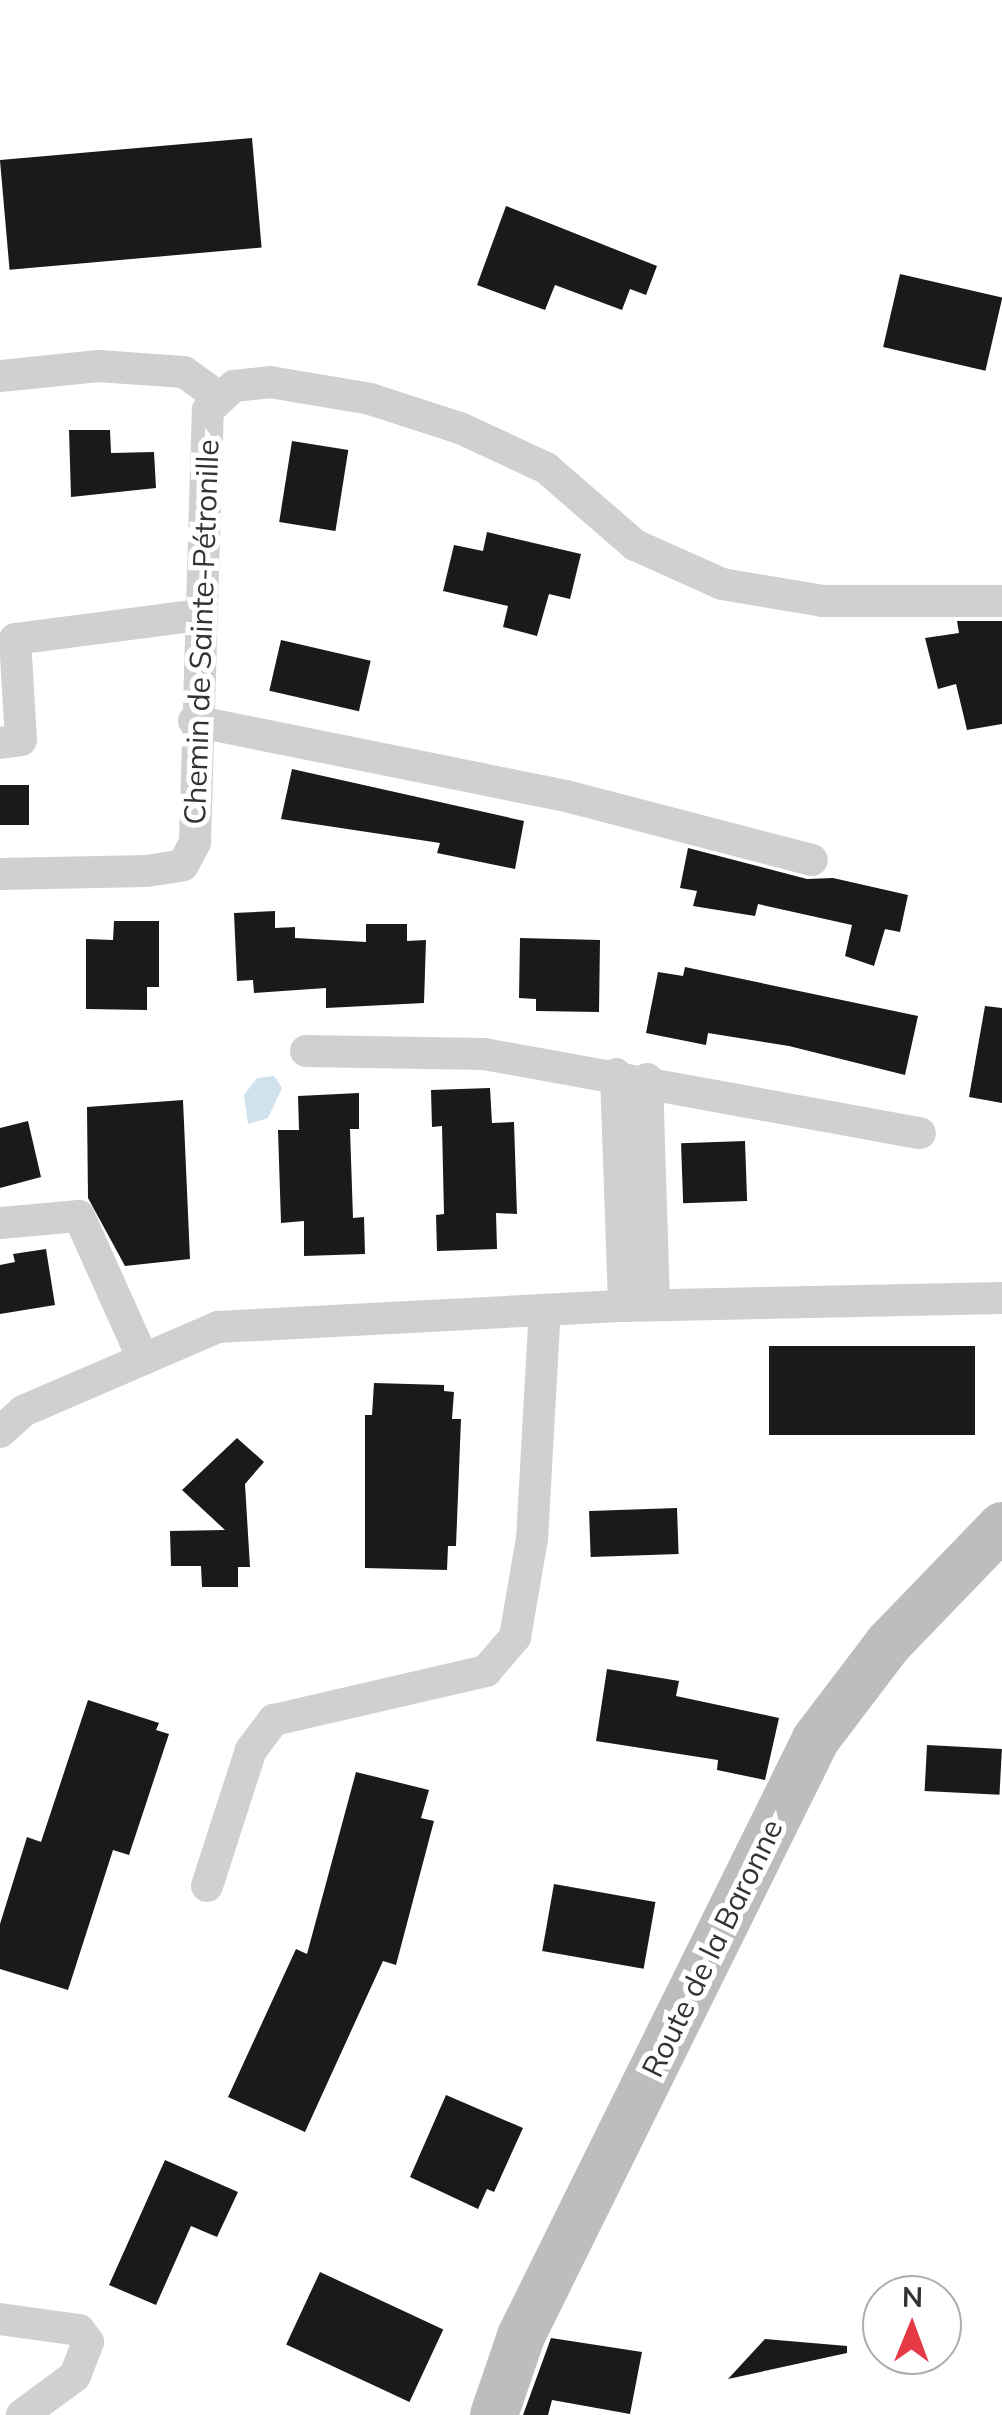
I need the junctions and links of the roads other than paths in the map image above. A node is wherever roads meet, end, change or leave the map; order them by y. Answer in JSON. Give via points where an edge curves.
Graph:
{"nodes":[{"id":1,"x":0,"y":376,"type":"edge"},
{"id":2,"x":218,"y":397,"type":"junction"},
{"id":3,"x":1002,"y":601,"type":"edge"},
{"id":4,"x":200,"y":615,"type":"junction"},
{"id":5,"x":194,"y":720,"type":"junction"},
{"id":6,"x":0,"y":743,"type":"edge"},
{"id":7,"x":812,"y":860,"type":"dead end"},
{"id":8,"x":0,"y":874,"type":"edge"},
{"id":9,"x":306,"y":1051,"type":"dead end"},
{"id":10,"x":632,"y":1076,"type":"junction"},
{"id":11,"x":920,"y":1133,"type":"dead end"},
{"id":12,"x":0,"y":1223,"type":"edge"},
{"id":13,"x":1002,"y":1298,"type":"edge"},
{"id":14,"x":639,"y":1306,"type":"junction"},
{"id":15,"x":544,"y":1310,"type":"junction"},
{"id":16,"x":143,"y":1359,"type":"junction"},
{"id":17,"x":0,"y":1432,"type":"edge"},
{"id":18,"x":1002,"y":1526,"type":"edge"},
{"id":19,"x":207,"y":1886,"type":"dead end"},
{"id":20,"x":0,"y":2320,"type":"edge"},
{"id":21,"x":22,"y":2415,"type":"edge"},
{"id":22,"x":494,"y":2415,"type":"edge"}],
"edges":[{"from":1,"to":2,"type":"street","via":[[98,366],[184,372]]},
{"from":2,"to":3,"type":"street","name":"Chemin de Sainte-Pétronille","via":[[234,386],[270,382],[370,399],[460,428],[546,468],[634,545],[722,584],[822,601]]},
{"from":2,"to":4,"type":"street","name":"Chemin de Sainte-Pétronille","via":[[208,410]]},
{"from":4,"to":5,"type":"street","name":"Chemin de Sainte-Pétronille"},
{"from":4,"to":6,"type":"street","via":[[15,639],[21,740]]},
{"from":5,"to":7,"type":"street","via":[[566,796]]},
{"from":5,"to":8,"type":"street","name":"Chemin de Sainte-Pétronille","via":[[195,842],[183,865]]},
{"from":9,"to":10,"type":"street","via":[[484,1054]]},
{"from":10,"to":11,"type":"street"},
{"from":10,"to":14,"type":"street"},
{"from":12,"to":16,"type":"street","via":[[79,1216]]},
{"from":13,"to":14,"type":"street"},
{"from":14,"to":15,"type":"street"},
{"from":15,"to":16,"type":"street","via":[[218,1327]]},
{"from":15,"to":19,"type":"street","via":[[532,1539],[515,1636],[486,1672],[274,1720],[251,1750]]},
{"from":16,"to":17,"type":"street","via":[[24,1411]]},
{"from":18,"to":22,"type":"main road","name":"Route de la Baronne","via":[[888,1644],[816,1739],[521,2336]]},
{"from":20,"to":21,"type":"street","via":[[79,2330],[88,2342],[75,2376]]}]}
